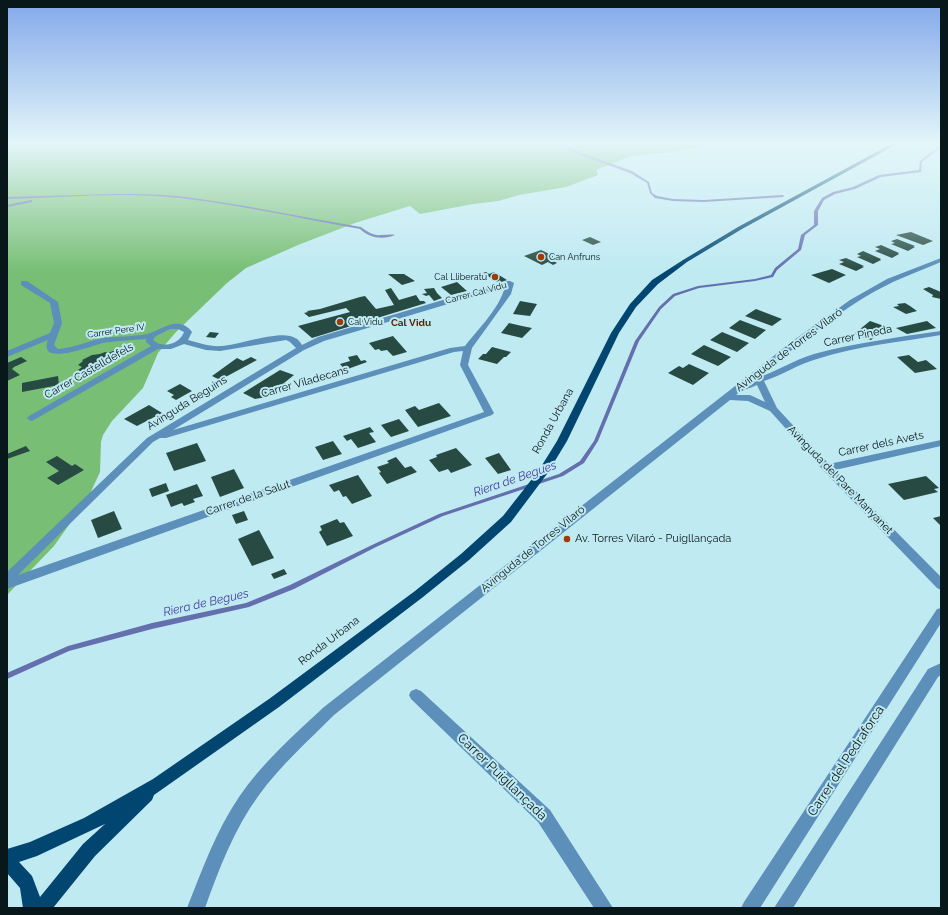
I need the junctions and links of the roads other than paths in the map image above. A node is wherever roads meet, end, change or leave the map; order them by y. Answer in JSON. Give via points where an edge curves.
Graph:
{"nodes":[{"id":1,"x":818,"y":186,"type":"edge"},
{"id":2,"x":941,"y":260,"type":"edge"},
{"id":3,"x":24,"y":283,"type":"dead end"},
{"id":4,"x":941,"y":333,"type":"edge"},
{"id":5,"x":53,"y":335,"type":"junction"},
{"id":6,"x":151,"y":336,"type":"junction"},
{"id":7,"x":184,"y":341,"type":"junction"},
{"id":8,"x":157,"y":346,"type":"junction"},
{"id":9,"x":301,"y":348,"type":"junction"},
{"id":10,"x":468,"y":348,"type":"junction"},
{"id":11,"x":7,"y":354,"type":"edge"},
{"id":12,"x":759,"y":380,"type":"junction"},
{"id":13,"x":726,"y":397,"type":"junction"},
{"id":14,"x":773,"y":409,"type":"junction"},
{"id":15,"x":489,"y":413,"type":"joint"},
{"id":16,"x":32,"y":418,"type":"dead end"},
{"id":17,"x":150,"y":440,"type":"junction"},
{"id":18,"x":941,"y":443,"type":"edge"},
{"id":19,"x":827,"y":468,"type":"junction"},
{"id":20,"x":7,"y":579,"type":"edge"},
{"id":21,"x":7,"y":584,"type":"edge"},
{"id":22,"x":941,"y":585,"type":"edge"},
{"id":23,"x":941,"y":613,"type":"edge"},
{"id":24,"x":941,"y":669,"type":"edge"},
{"id":25,"x":416,"y":695,"type":"dead end"},
{"id":26,"x":158,"y":784,"type":"junction"},
{"id":27,"x":7,"y":857,"type":"edge"},
{"id":28,"x":7,"y":864,"type":"edge"},
{"id":29,"x":32,"y":908,"type":"edge"},
{"id":30,"x":42,"y":908,"type":"edge"},
{"id":31,"x":196,"y":908,"type":"edge"},
{"id":32,"x":604,"y":908,"type":"edge"},
{"id":33,"x":750,"y":908,"type":"edge"},
{"id":34,"x":784,"y":908,"type":"edge"}],
"edges":[{"from":1,"to":26,"type":"main road","name":"Ronda Urbana","via":[[740,228],[655,282],[633,306],[615,333],[562,441],[543,472],[507,519],[419,594],[274,703]]},
{"from":2,"to":13,"type":"street","name":"Avinguda de Torres Vilaró","via":[[890,281],[853,302]]},
{"from":3,"to":5,"type":"street","name":"Carrer Pere IV","via":[[54,302],[58,323]]},
{"from":4,"to":12,"type":"street","name":"Carrer Pineda","via":[[865,345],[817,356]]},
{"from":5,"to":6,"type":"street","name":"Carrer Pere IV","via":[[51,348],[56,352],[70,352],[102,341]]},
{"from":5,"to":11,"type":"street"},
{"from":6,"to":7,"type":"street","via":[[158,330],[180,327],[188,332]]},
{"from":6,"to":8,"type":"street","via":[[151,343]]},
{"from":7,"to":8,"type":"street","via":[[175,345]]},
{"from":7,"to":9,"type":"street","via":[[219,349],[280,337],[292,339]]},
{"from":8,"to":16,"type":"street","name":"Carrer Castelldefels"},
{"from":9,"to":10,"type":"street","name":"Carrer Cal Vidu","via":[[321,339],[510,282],[507,294],[498,309]]},
{"from":9,"to":17,"type":"street","name":"Avinguda Beguins"},
{"from":10,"to":15,"type":"street","name":"Carrer Cal Vidu","via":[[464,365]]},
{"from":10,"to":17,"type":"street","name":"Carrer Viladecans","via":[[453,350]]},
{"from":12,"to":13,"type":"street","name":"Carrer Pineda"},
{"from":12,"to":14,"type":"street"},
{"from":13,"to":14,"type":"street","name":"Avinguda del Pare Manyanet","via":[[750,398]]},
{"from":13,"to":31,"type":"street","name":"Avinguda de Torres Vilaró","via":[[329,711],[293,745],[266,773],[244,803],[221,844]]},
{"from":14,"to":19,"type":"street","name":"Avinguda del Pare Manyanet"},
{"from":15,"to":21,"type":"street","name":"Carrer de la Salut"},
{"from":17,"to":20,"type":"street","name":"Avinguda Beguins"},
{"from":18,"to":19,"type":"street","name":"Carrer dels Avets"},
{"from":19,"to":22,"type":"street","name":"Avinguda del Pare Manyanet"},
{"from":23,"to":33,"type":"street","name":"Carrer del Pedraforca"},
{"from":24,"to":34,"type":"street","via":[[933,673]]},
{"from":25,"to":32,"type":"street","name":"Carrer Puigllançada","via":[[544,816]]},
{"from":26,"to":27,"type":"main road","name":"Ronda Urbana","via":[[90,824],[31,850]]},
{"from":26,"to":30,"type":"main road","name":"Ronda Urbana","via":[[89,850]]},
{"from":28,"to":29,"type":"main road","via":[[24,878],[30,890]]}]}
